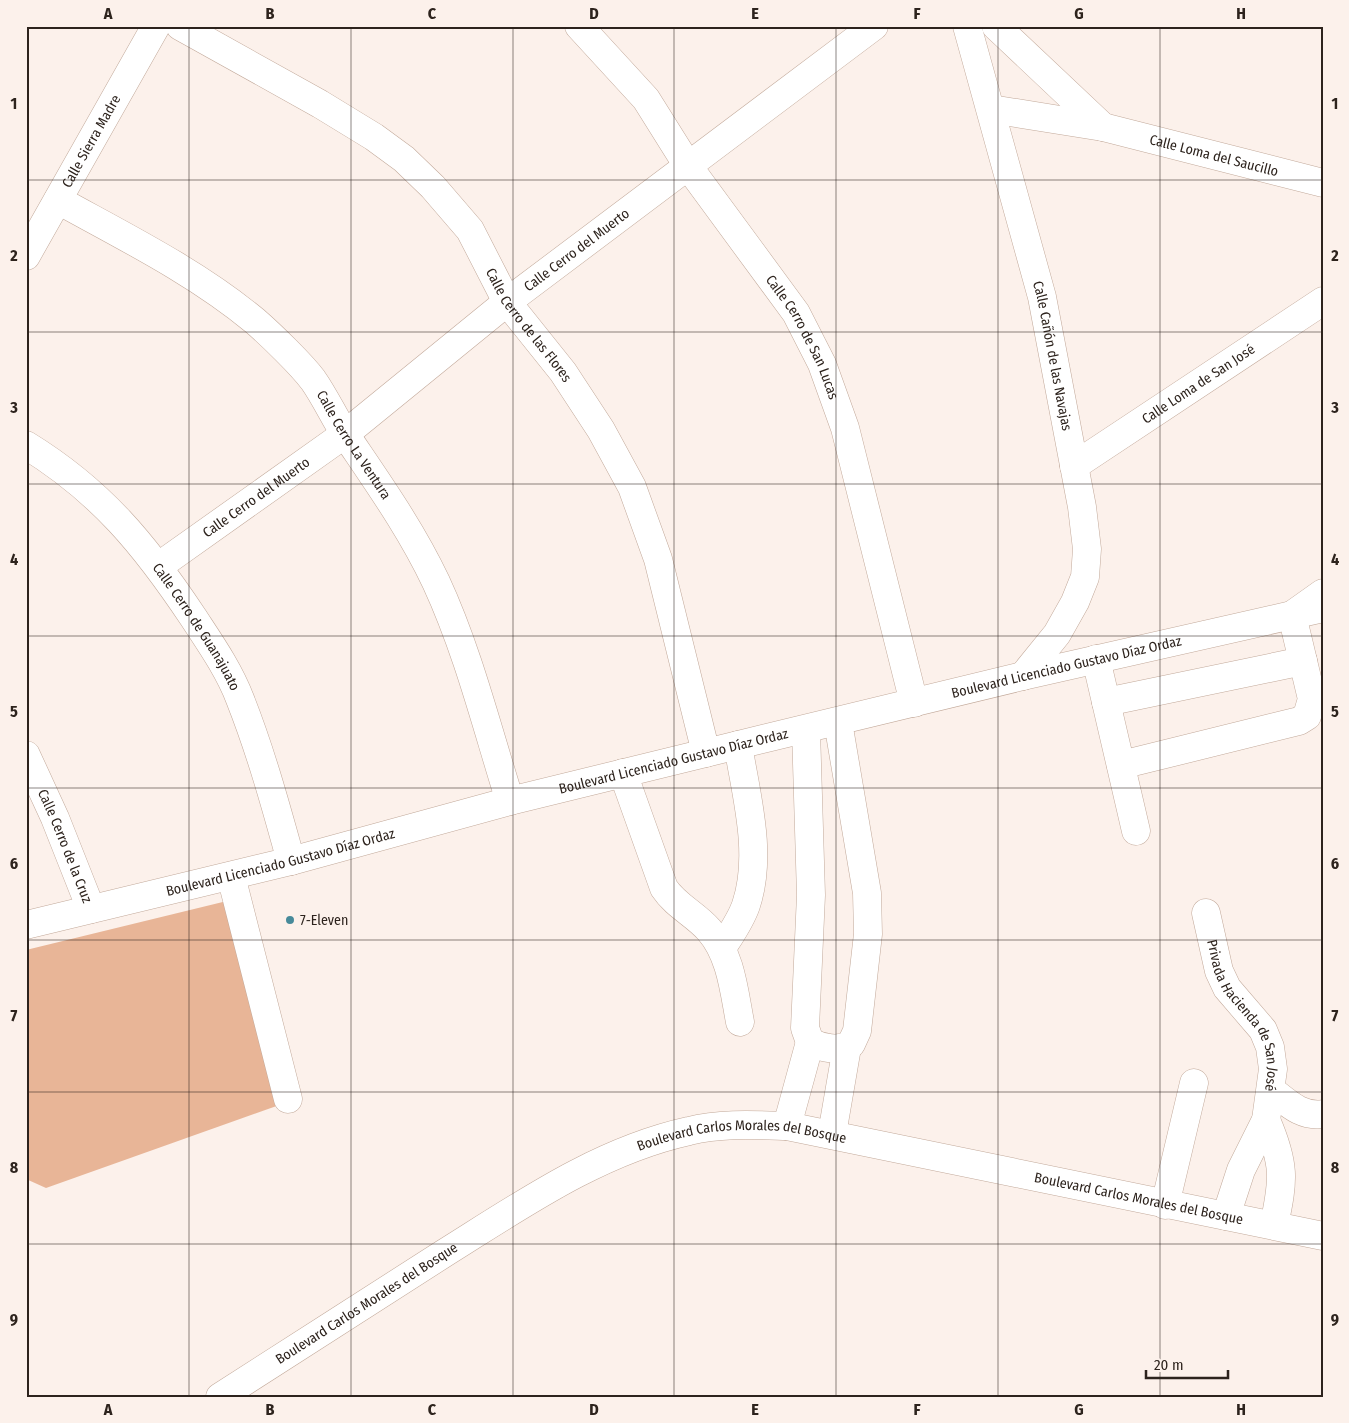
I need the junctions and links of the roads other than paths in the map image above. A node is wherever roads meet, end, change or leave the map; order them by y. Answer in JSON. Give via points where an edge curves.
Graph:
{"nodes":[{"id":1,"x":156,"y":26,"type":"edge"},
{"id":2,"x":180,"y":26,"type":"edge"},
{"id":3,"x":579,"y":26,"type":"edge"},
{"id":4,"x":874,"y":26,"type":"edge"},
{"id":5,"x":967,"y":26,"type":"edge"},
{"id":6,"x":996,"y":26,"type":"edge"},
{"id":7,"x":991,"y":109,"type":"junction"},
{"id":8,"x":1103,"y":127,"type":"junction"},
{"id":9,"x":688,"y":166,"type":"junction"},
{"id":10,"x":1323,"y":183,"type":"edge"},
{"id":11,"x":58,"y":200,"type":"junction"},
{"id":12,"x":26,"y":256,"type":"edge"},
{"id":13,"x":1323,"y":300,"type":"edge"},
{"id":14,"x":507,"y":302,"type":"junction"},
{"id":15,"x":345,"y":434,"type":"junction"},
{"id":16,"x":26,"y":445,"type":"edge"},
{"id":17,"x":1074,"y":466,"type":"junction"},
{"id":18,"x":159,"y":566,"type":"junction"},
{"id":19,"x":1323,"y":593,"type":"edge"},
{"id":20,"x":1323,"y":608,"type":"edge"},
{"id":21,"x":1292,"y":616,"type":"junction"},
{"id":22,"x":1096,"y":659,"type":"junction"},
{"id":23,"x":1303,"y":661,"type":"junction"},
{"id":24,"x":1022,"y":676,"type":"junction"},
{"id":25,"x":914,"y":702,"type":"junction"},
{"id":26,"x":1106,"y":702,"type":"junction"},
{"id":27,"x":838,"y":722,"type":"junction"},
{"id":28,"x":806,"y":730,"type":"junction"},
{"id":29,"x":738,"y":745,"type":"junction"},
{"id":30,"x":706,"y":753,"type":"junction"},
{"id":31,"x":26,"y":755,"type":"edge"},
{"id":32,"x":1121,"y":765,"type":"junction"},
{"id":33,"x":623,"y":773,"type":"junction"},
{"id":34,"x":510,"y":802,"type":"junction"},
{"id":35,"x":1136,"y":831,"type":"dead end"},
{"id":36,"x":291,"y":861,"type":"junction"},
{"id":37,"x":231,"y":876,"type":"junction"},
{"id":38,"x":91,"y":909,"type":"junction"},
{"id":39,"x":1206,"y":913,"type":"dead end"},
{"id":40,"x":26,"y":925,"type":"edge"},
{"id":41,"x":722,"y":948,"type":"junction"},
{"id":42,"x":740,"y":1022,"type":"dead end"},
{"id":43,"x":810,"y":1042,"type":"junction"},
{"id":44,"x":846,"y":1047,"type":"junction"},
{"id":45,"x":1194,"y":1082,"type":"dead end"},
{"id":46,"x":1271,"y":1090,"type":"junction"},
{"id":47,"x":288,"y":1099,"type":"dead end"},
{"id":48,"x":1323,"y":1114,"type":"edge"},
{"id":49,"x":1266,"y":1120,"type":"junction"},
{"id":50,"x":787,"y":1126,"type":"junction"},
{"id":51,"x":832,"y":1134,"type":"junction"},
{"id":52,"x":1165,"y":1205,"type":"junction"},
{"id":53,"x":1226,"y":1216,"type":"junction"},
{"id":54,"x":1274,"y":1225,"type":"junction"},
{"id":55,"x":1323,"y":1236,"type":"edge"},
{"id":56,"x":220,"y":1397,"type":"edge"}],
"edges":[{"from":1,"to":11,"type":"street","name":"Calle Sierra Madre"},
{"from":2,"to":14,"type":"street","name":"Calle Cerro de las Flores","via":[[320,104],[404,159],[470,230]]},
{"from":3,"to":9,"type":"street","name":"Calle Cerro de San Lucas","via":[[646,99]]},
{"from":4,"to":9,"type":"street","name":"Calle Cerro del Muerto"},
{"from":5,"to":7,"type":"street","name":"Calle Cañón de las Navajas"},
{"from":6,"to":8,"type":"street","name":"Calle Loma del Saucillo"},
{"from":7,"to":8,"type":"street","name":"Calle Loma del Saucillo"},
{"from":7,"to":17,"type":"street","name":"Calle Cañón de las Navajas","via":[[1042,297]]},
{"from":8,"to":10,"type":"street","name":"Calle Loma del Saucillo"},
{"from":9,"to":14,"type":"street","name":"Calle Cerro del Muerto"},
{"from":9,"to":25,"type":"street","name":"Calle Cerro de San Lucas","via":[[796,313],[822,364],[845,428]]},
{"from":11,"to":12,"type":"street","name":"Calle Sierra Madre"},
{"from":11,"to":15,"type":"street","name":"Calle Cerro La Ventura","via":[[178,267],[256,322],[313,380]]},
{"from":13,"to":17,"type":"street","name":"Calle Loma de San José"},
{"from":14,"to":15,"type":"street","name":"Calle Cerro del Muerto"},
{"from":14,"to":30,"type":"street","name":"Calle Cerro de las Flores","via":[[563,372],[601,430],[632,487],[658,558]]},
{"from":15,"to":18,"type":"street","name":"Calle Cerro del Muerto"},
{"from":15,"to":34,"type":"street","name":"Calle Cerro La Ventura","via":[[390,499],[436,583],[466,661]]},
{"from":16,"to":18,"type":"street","name":"Calle Cerro de Guanajuato","via":[[60,466],[99,499]]},
{"from":17,"to":24,"type":"street","name":"Calle Cañón de las Navajas","via":[[1087,549],[1084,577],[1076,602],[1057,634]]},
{"from":18,"to":36,"type":"street","name":"Calle Cerro de Guanajuato","via":[[209,642],[239,697],[266,773]]},
{"from":19,"to":21,"type":"street"},
{"from":20,"to":21,"type":"street","name":"Boulevard Licenciado Gustavo Díaz Ordaz"},
{"from":21,"to":22,"type":"street","name":"Boulevard Licenciado Gustavo Díaz Ordaz"},
{"from":21,"to":23,"type":"street"},
{"from":22,"to":24,"type":"street","name":"Boulevard Licenciado Gustavo Díaz Ordaz"},
{"from":22,"to":26,"type":"street"},
{"from":23,"to":26,"type":"street"},
{"from":23,"to":32,"type":"street","via":[[1312,699],[1307,716],[1299,721]]},
{"from":24,"to":25,"type":"street","name":"Boulevard Licenciado Gustavo Díaz Ordaz"},
{"from":25,"to":27,"type":"street","name":"Boulevard Licenciado Gustavo Díaz Ordaz"},
{"from":26,"to":32,"type":"street"},
{"from":27,"to":28,"type":"street","name":"Boulevard Licenciado Gustavo Díaz Ordaz"},
{"from":27,"to":44,"type":"street","via":[[867,893],[868,922],[857,1031]]},
{"from":28,"to":29,"type":"street","name":"Boulevard Licenciado Gustavo Díaz Ordaz"},
{"from":28,"to":43,"type":"street","via":[[811,896],[804,1019]]},
{"from":29,"to":30,"type":"street","name":"Boulevard Licenciado Gustavo Díaz Ordaz"},
{"from":29,"to":41,"type":"street","via":[[752,836],[752,874],[740,919]]},
{"from":30,"to":33,"type":"street","name":"Boulevard Licenciado Gustavo Díaz Ordaz"},
{"from":31,"to":38,"type":"street","name":"Calle Cerro de la Cruz"},
{"from":32,"to":35,"type":"street"},
{"from":33,"to":34,"type":"street","name":"Boulevard Licenciado Gustavo Díaz Ordaz"},
{"from":33,"to":41,"type":"street","via":[[664,888],[674,902],[709,930]]},
{"from":34,"to":36,"type":"street","name":"Boulevard Licenciado Gustavo Díaz Ordaz"},
{"from":36,"to":37,"type":"street","name":"Boulevard Licenciado Gustavo Díaz Ordaz"},
{"from":37,"to":38,"type":"street","name":"Boulevard Licenciado Gustavo Díaz Ordaz"},
{"from":37,"to":47,"type":"street"},
{"from":38,"to":40,"type":"street","name":"Boulevard Licenciado Gustavo Díaz Ordaz"},
{"from":39,"to":46,"type":"street","name":"Privada Hacienda de San José","via":[[1219,971],[1227,988],[1263,1030],[1270,1048]]},
{"from":41,"to":42,"type":"street"},
{"from":43,"to":44,"type":"street","via":[[834,1048]]},
{"from":43,"to":50,"type":"street"},
{"from":44,"to":51,"type":"street"},
{"from":45,"to":52,"type":"street"},
{"from":46,"to":48,"type":"street","via":[[1299,1111]]},
{"from":46,"to":49,"type":"street","name":"Privada Hacienda de San José"},
{"from":49,"to":53,"type":"street","via":[[1241,1170]]},
{"from":49,"to":54,"type":"street","via":[[1282,1166],[1282,1186]]},
{"from":50,"to":51,"type":"street","name":"Boulevard Carlos Morales del Bosque"},
{"from":50,"to":56,"type":"street","name":"Boulevard Carlos Morales del Bosque","via":[[727,1125],[689,1130],[603,1160],[544,1191]]},
{"from":51,"to":52,"type":"street","name":"Boulevard Carlos Morales del Bosque"},
{"from":52,"to":53,"type":"street","name":"Boulevard Carlos Morales del Bosque"},
{"from":53,"to":54,"type":"street","name":"Boulevard Carlos Morales del Bosque"},
{"from":54,"to":55,"type":"street","name":"Boulevard Carlos Morales del Bosque"}]}
